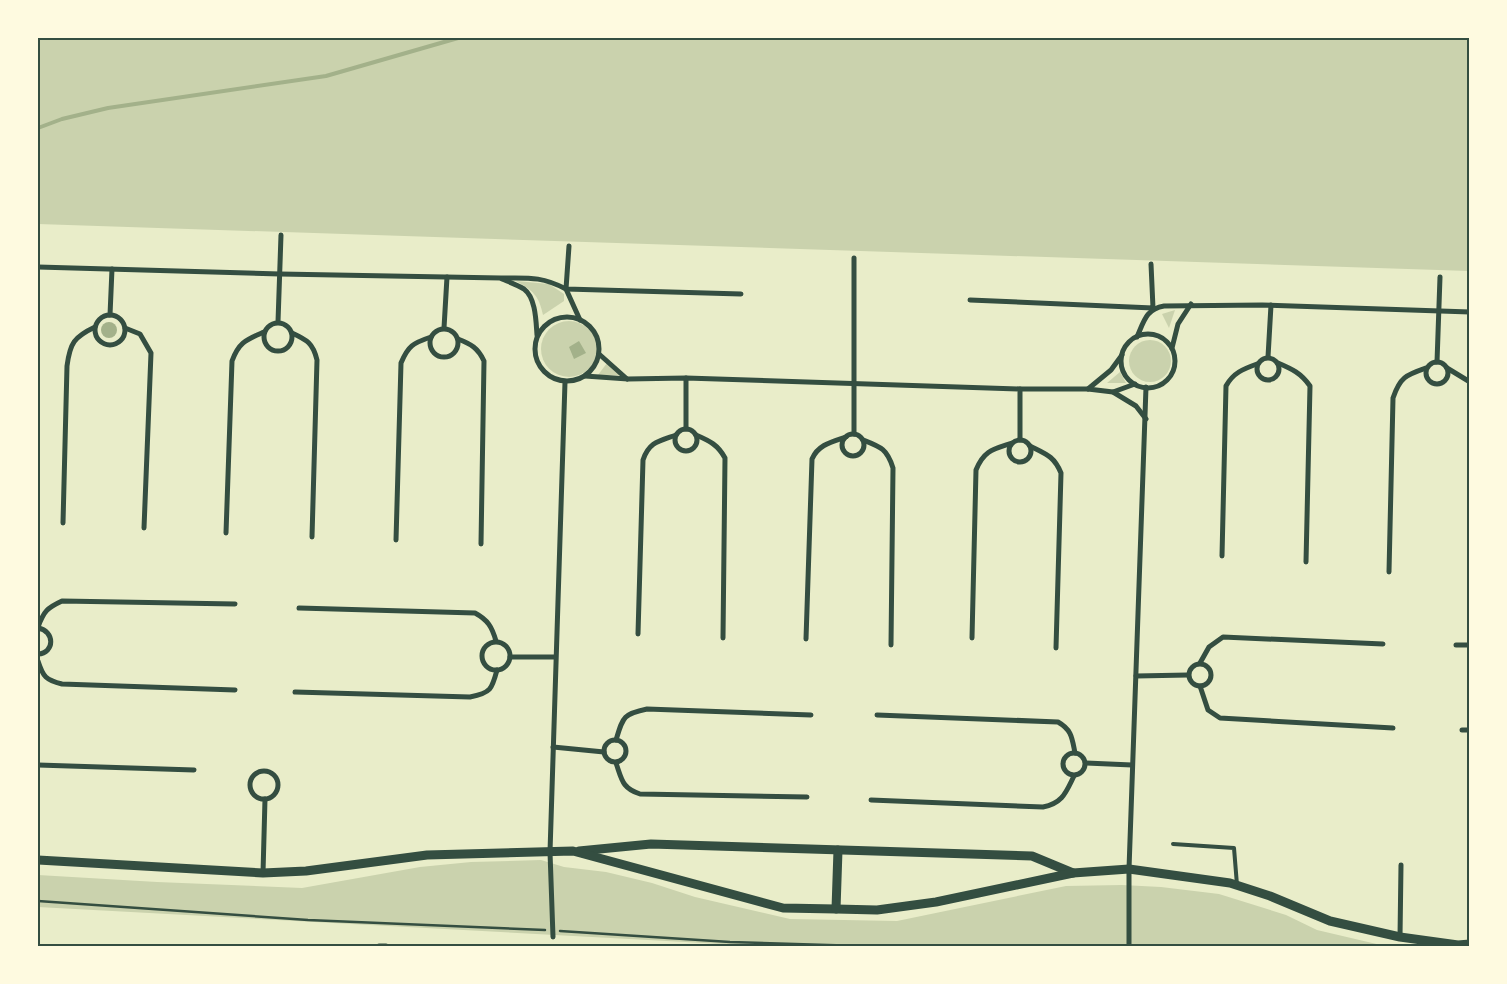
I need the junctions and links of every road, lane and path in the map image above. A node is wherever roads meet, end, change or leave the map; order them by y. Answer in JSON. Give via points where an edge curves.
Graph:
{"nodes":[{"id":1,"x":281,"y":235,"type":"dead end"},
{"id":2,"x":569,"y":246,"type":"dead end"},
{"id":3,"x":854,"y":258,"type":"dead end"},
{"id":4,"x":1151,"y":264,"type":"dead end"},
{"id":5,"x":38,"y":267,"type":"edge"},
{"id":6,"x":112,"y":269,"type":"junction"},
{"id":7,"x":280,"y":274,"type":"junction"},
{"id":8,"x":447,"y":277,"type":"junction"},
{"id":9,"x":1440,"y":277,"type":"dead end"},
{"id":10,"x":501,"y":278,"type":"junction"},
{"id":11,"x":566,"y":288,"type":"junction"},
{"id":12,"x":741,"y":294,"type":"dead end"},
{"id":13,"x":970,"y":300,"type":"dead end"},
{"id":14,"x":1191,"y":304,"type":"junction"},
{"id":15,"x":1271,"y":305,"type":"junction"},
{"id":16,"x":1153,"y":308,"type":"junction"},
{"id":17,"x":1438,"y":311,"type":"junction"},
{"id":18,"x":1470,"y":312,"type":"edge"},
{"id":19,"x":110,"y":315,"type":"junction"},
{"id":20,"x":580,"y":320,"type":"junction"},
{"id":21,"x":278,"y":322,"type":"junction"},
{"id":22,"x":95,"y":327,"type":"junction"},
{"id":23,"x":126,"y":328,"type":"junction"},
{"id":24,"x":444,"y":328,"type":"junction"},
{"id":25,"x":264,"y":332,"type":"junction"},
{"id":26,"x":292,"y":333,"type":"junction"},
{"id":27,"x":538,"y":336,"type":"junction"},
{"id":28,"x":1136,"y":337,"type":"junction"},
{"id":29,"x":431,"y":338,"type":"junction"},
{"id":30,"x":458,"y":338,"type":"junction"},
{"id":31,"x":1172,"y":348,"type":"junction"},
{"id":32,"x":599,"y":354,"type":"junction"},
{"id":33,"x":1122,"y":356,"type":"junction"},
{"id":34,"x":1268,"y":357,"type":"junction"},
{"id":35,"x":1437,"y":362,"type":"junction"},
{"id":36,"x":1278,"y":363,"type":"junction"},
{"id":37,"x":1257,"y":364,"type":"junction"},
{"id":38,"x":1426,"y":368,"type":"junction"},
{"id":39,"x":1447,"y":368,"type":"junction"},
{"id":40,"x":585,"y":376,"type":"junction"},
{"id":41,"x":686,"y":378,"type":"junction"},
{"id":42,"x":628,"y":379,"type":"junction"},
{"id":43,"x":565,"y":382,"type":"junction"},
{"id":44,"x":1470,"y":382,"type":"edge"},
{"id":45,"x":853,"y":384,"type":"junction"},
{"id":46,"x":1135,"y":384,"type":"junction"},
{"id":47,"x":1146,"y":387,"type":"junction"},
{"id":48,"x":1020,"y":390,"type":"junction"},
{"id":49,"x":1088,"y":390,"type":"junction"},
{"id":50,"x":1113,"y":392,"type":"junction"},
{"id":51,"x":1146,"y":419,"type":"junction"},
{"id":52,"x":686,"y":429,"type":"junction"},
{"id":53,"x":854,"y":434,"type":"junction"},
{"id":54,"x":676,"y":435,"type":"junction"},
{"id":55,"x":696,"y":435,"type":"junction"},
{"id":56,"x":846,"y":436,"type":"junction"},
{"id":57,"x":864,"y":440,"type":"junction"},
{"id":58,"x":1020,"y":440,"type":"junction"},
{"id":59,"x":1012,"y":443,"type":"junction"},
{"id":60,"x":1030,"y":446,"type":"junction"},
{"id":61,"x":63,"y":523,"type":"dead end"},
{"id":62,"x":144,"y":528,"type":"dead end"},
{"id":63,"x":226,"y":533,"type":"dead end"},
{"id":64,"x":312,"y":537,"type":"dead end"},
{"id":65,"x":396,"y":540,"type":"dead end"},
{"id":66,"x":482,"y":544,"type":"dead end"},
{"id":67,"x":1222,"y":556,"type":"dead end"},
{"id":68,"x":1306,"y":562,"type":"dead end"},
{"id":69,"x":1388,"y":572,"type":"dead end"},
{"id":70,"x":236,"y":604,"type":"dead end"},
{"id":71,"x":298,"y":608,"type":"dead end"},
{"id":72,"x":38,"y":628,"type":"edge"},
{"id":73,"x":638,"y":634,"type":"dead end"},
{"id":74,"x":723,"y":638,"type":"dead end"},
{"id":75,"x":972,"y":638,"type":"dead end"},
{"id":76,"x":806,"y":639,"type":"dead end"},
{"id":77,"x":496,"y":641,"type":"junction"},
{"id":78,"x":1383,"y":644,"type":"dead end"},
{"id":79,"x":891,"y":645,"type":"dead end"},
{"id":80,"x":1456,"y":645,"type":"dead end"},
{"id":81,"x":1470,"y":645,"type":"edge"},
{"id":82,"x":1056,"y":648,"type":"dead end"},
{"id":83,"x":38,"y":654,"type":"edge"},
{"id":84,"x":510,"y":657,"type":"junction"},
{"id":85,"x":555,"y":657,"type":"junction"},
{"id":86,"x":38,"y":661,"type":"edge"},
{"id":87,"x":1200,"y":663,"type":"junction"},
{"id":88,"x":497,"y":670,"type":"junction"},
{"id":89,"x":1188,"y":675,"type":"junction"},
{"id":90,"x":1136,"y":676,"type":"junction"},
{"id":91,"x":1200,"y":686,"type":"junction"},
{"id":92,"x":235,"y":690,"type":"dead end"},
{"id":93,"x":295,"y":692,"type":"dead end"},
{"id":94,"x":811,"y":715,"type":"dead end"},
{"id":95,"x":877,"y":715,"type":"dead end"},
{"id":96,"x":1393,"y":728,"type":"dead end"},
{"id":97,"x":1462,"y":730,"type":"dead end"},
{"id":98,"x":1470,"y":730,"type":"edge"},
{"id":99,"x":616,"y":740,"type":"junction"},
{"id":100,"x":553,"y":747,"type":"junction"},
{"id":101,"x":604,"y":752,"type":"junction"},
{"id":102,"x":1075,"y":753,"type":"junction"},
{"id":103,"x":616,"y":763,"type":"junction"},
{"id":104,"x":1086,"y":763,"type":"junction"},
{"id":105,"x":38,"y":765,"type":"edge"},
{"id":106,"x":1132,"y":765,"type":"junction"},
{"id":107,"x":194,"y":770,"type":"dead end"},
{"id":108,"x":1074,"y":776,"type":"junction"},
{"id":109,"x":807,"y":797,"type":"dead end"},
{"id":110,"x":265,"y":799,"type":"junction"},
{"id":111,"x":871,"y":800,"type":"dead end"},
{"id":112,"x":1173,"y":844,"type":"dead end"},
{"id":113,"x":838,"y":850,"type":"junction"},
{"id":114,"x":573,"y":851,"type":"junction"},
{"id":115,"x":550,"y":852,"type":"junction"},
{"id":116,"x":38,"y":860,"type":"edge"},
{"id":117,"x":1401,"y":864,"type":"dead end"},
{"id":118,"x":1129,"y":869,"type":"junction"},
{"id":119,"x":1073,"y":873,"type":"junction"},
{"id":120,"x":263,"y":874,"type":"junction"},
{"id":121,"x":1237,"y":885,"type":"junction"},
{"id":122,"x":38,"y":901,"type":"edge"},
{"id":123,"x":836,"y":910,"type":"junction"},
{"id":124,"x":553,"y":930,"type":"junction"},
{"id":125,"x":553,"y":937,"type":"dead end"},
{"id":126,"x":1400,"y":937,"type":"junction"},
{"id":127,"x":1470,"y":944,"type":"edge"},
{"id":128,"x":379,"y":946,"type":"edge"},
{"id":129,"x":386,"y":946,"type":"edge"},
{"id":130,"x":861,"y":946,"type":"edge"},
{"id":131,"x":1129,"y":946,"type":"edge"}],
"edges":[{"from":1,"to":7,"type":"street"},
{"from":2,"to":11,"type":"street"},
{"from":3,"to":45,"type":"street"},
{"from":4,"to":16,"type":"street"},
{"from":5,"to":6,"type":"street"},
{"from":6,"to":7,"type":"street"},
{"from":6,"to":19,"type":"street"},
{"from":7,"to":8,"type":"street"},
{"from":7,"to":21,"type":"street"},
{"from":8,"to":10,"type":"street"},
{"from":8,"to":24,"type":"street"},
{"from":9,"to":17,"type":"street"},
{"from":10,"to":11,"type":"street","via":[[533,277]]},
{"from":10,"to":27,"type":"street","via":[[525,290],[532,301]]},
{"from":11,"to":12,"type":"street"},
{"from":11,"to":20,"type":"street"},
{"from":13,"to":16,"type":"street"},
{"from":14,"to":15,"type":"street"},
{"from":14,"to":16,"type":"street"},
{"from":14,"to":31,"type":"street","via":[[1178,324]]},
{"from":15,"to":17,"type":"street"},
{"from":15,"to":34,"type":"street"},
{"from":16,"to":28,"type":"street"},
{"from":17,"to":18,"type":"street"},
{"from":17,"to":35,"type":"street"},
{"from":19,"to":22,"type":"street","via":[[103,316]]},
{"from":19,"to":23,"type":"street","via":[[117,316]]},
{"from":20,"to":27,"type":"street","via":[[556,319]]},
{"from":20,"to":32,"type":"street","via":[[592,328],[598,340]]},
{"from":21,"to":25,"type":"street"},
{"from":21,"to":26,"type":"street"},
{"from":22,"to":23,"type":"street","via":[[98,340],[110,345],[121,340]]},
{"from":22,"to":61,"type":"street","via":[[81,334],[70,347]]},
{"from":23,"to":62,"type":"street","via":[[140,334],[151,353]]},
{"from":24,"to":29,"type":"street"},
{"from":24,"to":30,"type":"street","via":[[453,331]]},
{"from":25,"to":26,"type":"street","via":[[265,345],[277,352],[289,346]]},
{"from":25,"to":63,"type":"street","via":[[236,349],[232,361]]},
{"from":26,"to":64,"type":"street","via":[[310,344],[317,360]]},
{"from":27,"to":43,"type":"street","via":[[534,348],[542,371]]},
{"from":28,"to":31,"type":"street","via":[[1156,335]]},
{"from":28,"to":33,"type":"street","via":[[1127,344]]},
{"from":29,"to":30,"type":"street","via":[[433,352],[440,356],[454,353]]},
{"from":29,"to":65,"type":"street","via":[[406,350],[400,363]]},
{"from":30,"to":66,"type":"street","via":[[479,350],[484,361]]},
{"from":31,"to":47,"type":"street","via":[[1175,357],[1171,375],[1155,387]]},
{"from":32,"to":40,"type":"street","via":[[594,367]]},
{"from":32,"to":42,"type":"street"},
{"from":33,"to":46,"type":"street","via":[[1126,377]]},
{"from":33,"to":49,"type":"street"},
{"from":34,"to":36,"type":"street"},
{"from":34,"to":37,"type":"street"},
{"from":35,"to":38,"type":"street"},
{"from":35,"to":39,"type":"street"},
{"from":36,"to":37,"type":"street","via":[[1275,378],[1265,380],[1257,374]]},
{"from":36,"to":68,"type":"street","via":[[1297,370],[1310,386]]},
{"from":37,"to":67,"type":"street","via":[[1239,371],[1226,386]]},
{"from":38,"to":39,"type":"street","via":[[1426,378],[1434,384],[1447,378]]},
{"from":38,"to":69,"type":"street","via":[[1407,375],[1398,383],[1393,398]]},
{"from":39,"to":44,"type":"street"},
{"from":40,"to":42,"type":"street"},
{"from":40,"to":43,"type":"street"},
{"from":41,"to":42,"type":"street"},
{"from":41,"to":45,"type":"street"},
{"from":41,"to":52,"type":"street"},
{"from":43,"to":85,"type":"street"},
{"from":45,"to":48,"type":"street"},
{"from":45,"to":53,"type":"street"},
{"from":46,"to":47,"type":"street"},
{"from":46,"to":50,"type":"street"},
{"from":47,"to":51,"type":"street"},
{"from":48,"to":49,"type":"street"},
{"from":48,"to":58,"type":"street"},
{"from":49,"to":50,"type":"street"},
{"from":50,"to":51,"type":"street","via":[[1136,406]]},
{"from":51,"to":90,"type":"street"},
{"from":52,"to":54,"type":"street"},
{"from":52,"to":55,"type":"street"},
{"from":53,"to":56,"type":"street"},
{"from":53,"to":57,"type":"street"},
{"from":54,"to":55,"type":"street","via":[[676,445],[684,451],[696,445]]},
{"from":54,"to":73,"type":"street","via":[[655,442],[646,450],[643,460]]},
{"from":55,"to":74,"type":"street","via":[[720,448],[725,458]]},
{"from":56,"to":57,"type":"street","via":[[842,441],[843,451],[851,456],[860,454]]},
{"from":56,"to":76,"type":"street","via":[[815,451],[812,459]]},
{"from":57,"to":79,"type":"street","via":[[883,448],[893,468]]},
{"from":58,"to":59,"type":"street"},
{"from":58,"to":60,"type":"street"},
{"from":59,"to":60,"type":"street","via":[[1008,452],[1018,462],[1030,456]]},
{"from":59,"to":75,"type":"street","via":[[981,458],[976,470]]},
{"from":60,"to":82,"type":"street","via":[[1051,456],[1062,473]]},
{"from":70,"to":72,"type":"street","via":[[62,601],[43,613]]},
{"from":71,"to":77,"type":"street","via":[[475,613],[486,619]]},
{"from":72,"to":83,"type":"street","via":[[46,630],[51,642],[48,649]]},
{"from":77,"to":84,"type":"street","via":[[504,643]]},
{"from":77,"to":88,"type":"street","via":[[483,649],[482,656],[484,664]]},
{"from":78,"to":87,"type":"street","via":[[1223,637],[1209,647]]},
{"from":80,"to":81,"type":"street"},
{"from":84,"to":85,"type":"street"},
{"from":84,"to":88,"type":"street","via":[[506,666]]},
{"from":85,"to":100,"type":"street"},
{"from":86,"to":92,"type":"street","via":[[41,672],[49,681],[62,684]]},
{"from":87,"to":89,"type":"street","via":[[1194,665]]},
{"from":87,"to":91,"type":"street","via":[[1211,671],[1211,678]]},
{"from":88,"to":93,"type":"street","via":[[492,687],[485,694],[470,697]]},
{"from":89,"to":90,"type":"street"},
{"from":89,"to":91,"type":"street","via":[[1194,685]]},
{"from":90,"to":106,"type":"street"},
{"from":91,"to":96,"type":"street","via":[[1208,710],[1220,718]]},
{"from":94,"to":99,"type":"street","via":[[647,709],[631,712],[622,720]]},
{"from":95,"to":102,"type":"street","via":[[1058,722],[1072,734]]},
{"from":97,"to":98,"type":"street"},
{"from":99,"to":101,"type":"street","via":[[609,742]]},
{"from":99,"to":103,"type":"street","via":[[626,748],[626,755]]},
{"from":100,"to":101,"type":"street"},
{"from":100,"to":115,"type":"street"},
{"from":101,"to":103,"type":"street","via":[[605,758]]},
{"from":102,"to":104,"type":"street","via":[[1081,754]]},
{"from":102,"to":108,"type":"street","via":[[1067,755],[1063,765],[1066,772]]},
{"from":103,"to":109,"type":"street","via":[[622,782],[629,790],[640,794]]},
{"from":104,"to":106,"type":"street"},
{"from":104,"to":108,"type":"street","via":[[1080,774]]},
{"from":105,"to":107,"type":"street"},
{"from":106,"to":118,"type":"street"},
{"from":108,"to":111,"type":"street","via":[[1064,797],[1054,805],[1044,807]]},
{"from":110,"to":110,"type":"street","via":[[273,796],[278,788],[277,779],[263,770],[254,774],[250,790],[256,797]]},
{"from":110,"to":120,"type":"street"},
{"from":112,"to":121,"type":"lane","via":[[1234,848]]},
{"from":113,"to":114,"type":"street","via":[[651,844]]},
{"from":113,"to":119,"type":"street","via":[[1032,856]]},
{"from":113,"to":123,"type":"street"},
{"from":114,"to":115,"type":"street"},
{"from":114,"to":123,"type":"street","via":[[783,908]]},
{"from":115,"to":120,"type":"street","via":[[427,855]]},
{"from":115,"to":124,"type":"street"},
{"from":116,"to":120,"type":"street"},
{"from":117,"to":126,"type":"street"},
{"from":118,"to":119,"type":"street"},
{"from":118,"to":121,"type":"street"},
{"from":118,"to":131,"type":"street"},
{"from":119,"to":123,"type":"street","via":[[936,902],[877,910]]},
{"from":121,"to":126,"type":"street","via":[[1330,921]]},
{"from":122,"to":124,"type":"path","via":[[308,920]]},
{"from":124,"to":125,"type":"street"},
{"from":124,"to":130,"type":"path","via":[[730,942]]},
{"from":126,"to":127,"type":"street"},
{"from":128,"to":129,"type":"street"}]}
